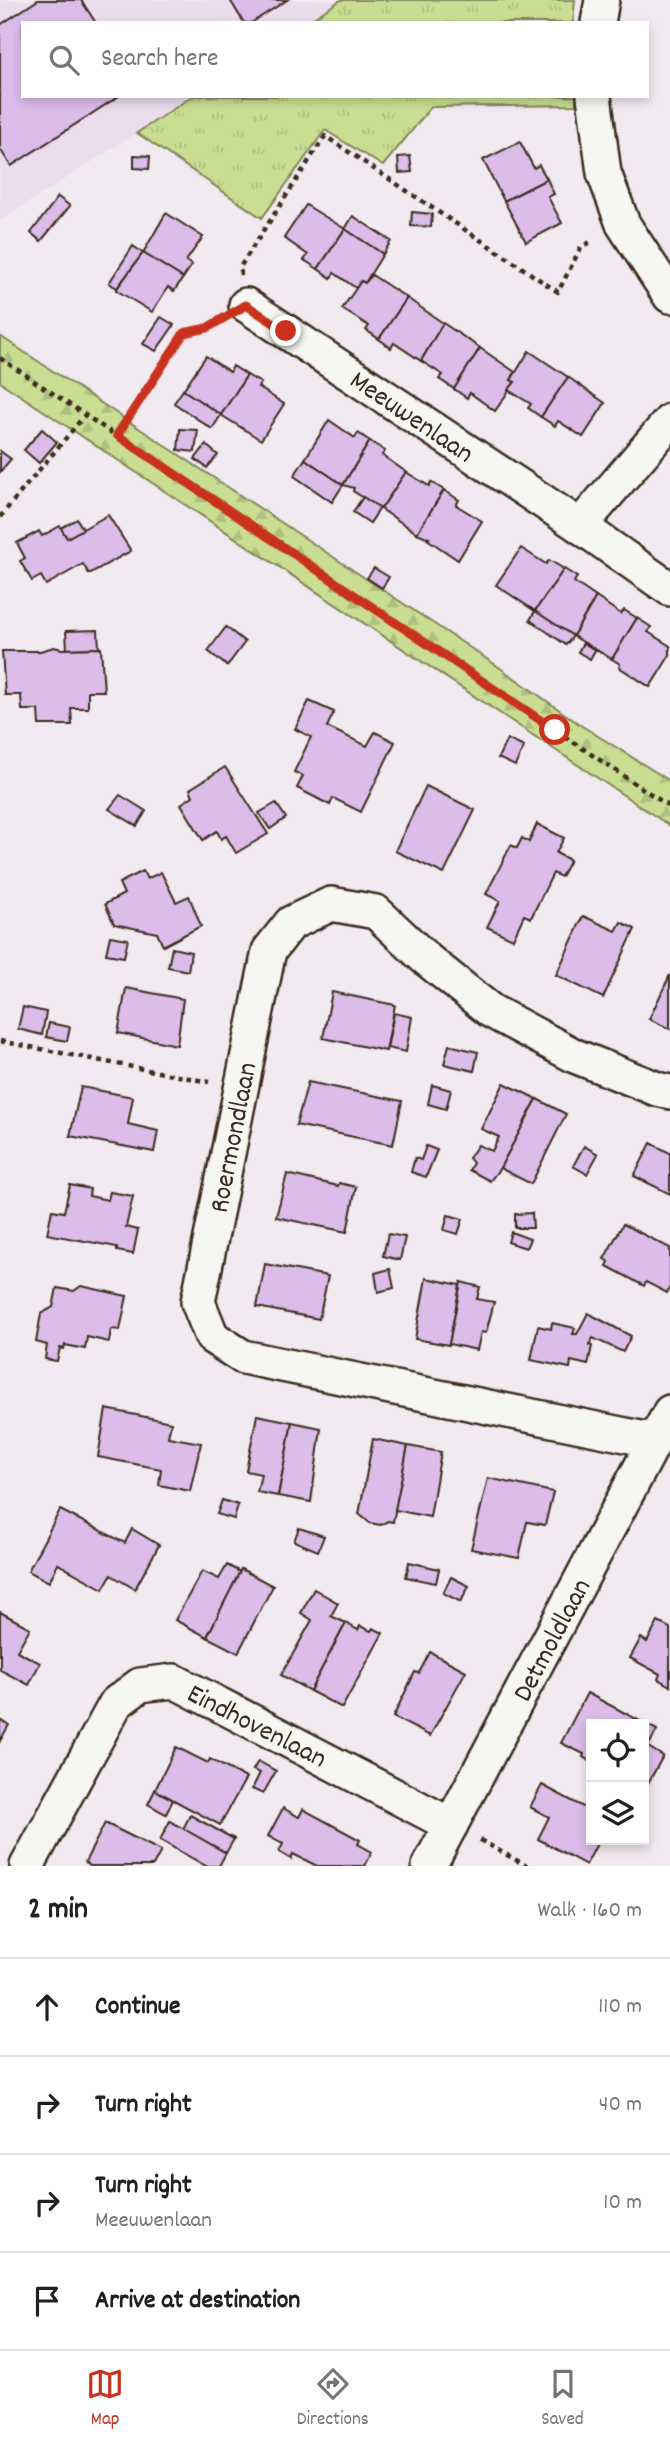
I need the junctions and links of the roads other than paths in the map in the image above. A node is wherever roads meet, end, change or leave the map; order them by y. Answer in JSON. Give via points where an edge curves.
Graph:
{"nodes":[{"id":1,"x":601,"y":0,"type":"edge"},
{"id":2,"x":598,"y":21,"type":"edge"},
{"id":3,"x":594,"y":98,"type":"edge"},
{"id":4,"x":670,"y":296,"type":"edge"},
{"id":5,"x":246,"y":305,"type":"road end"},
{"id":6,"x":670,"y":421,"type":"edge"},
{"id":7,"x":580,"y":526,"type":"junction"},
{"id":8,"x":670,"y":589,"type":"edge"},
{"id":9,"x":670,"y":1092,"type":"edge"},
{"id":10,"x":663,"y":1427,"type":"edge"},
{"id":11,"x":451,"y":1825,"type":"junction"},
{"id":12,"x":27,"y":1866,"type":"edge"},
{"id":13,"x":429,"y":1866,"type":"edge"}],
"edges":[{"from":1,"to":2,"type":"street"},
{"from":3,"to":4,"type":"street","via":[[604,173],[623,224]]},
{"from":5,"to":7,"type":"street","name":"Meeuwenlaan"},
{"from":6,"to":7,"type":"street"},
{"from":7,"to":8,"type":"street","name":"Meeuwenlaan"},
{"from":9,"to":10,"type":"street","name":"Roermondlaan","via":[[575,1056],[491,1011],[376,912],[331,904],[291,923],[269,951],[198,1301],[212,1337],[243,1357]]},
{"from":10,"to":11,"type":"street","name":"Detmoldlaan"},
{"from":11,"to":12,"type":"street","name":"Eindhovenlaan","via":[[174,1681],[140,1685],[116,1703]]},
{"from":11,"to":13,"type":"street","name":"Detmoldlaan"}]}
